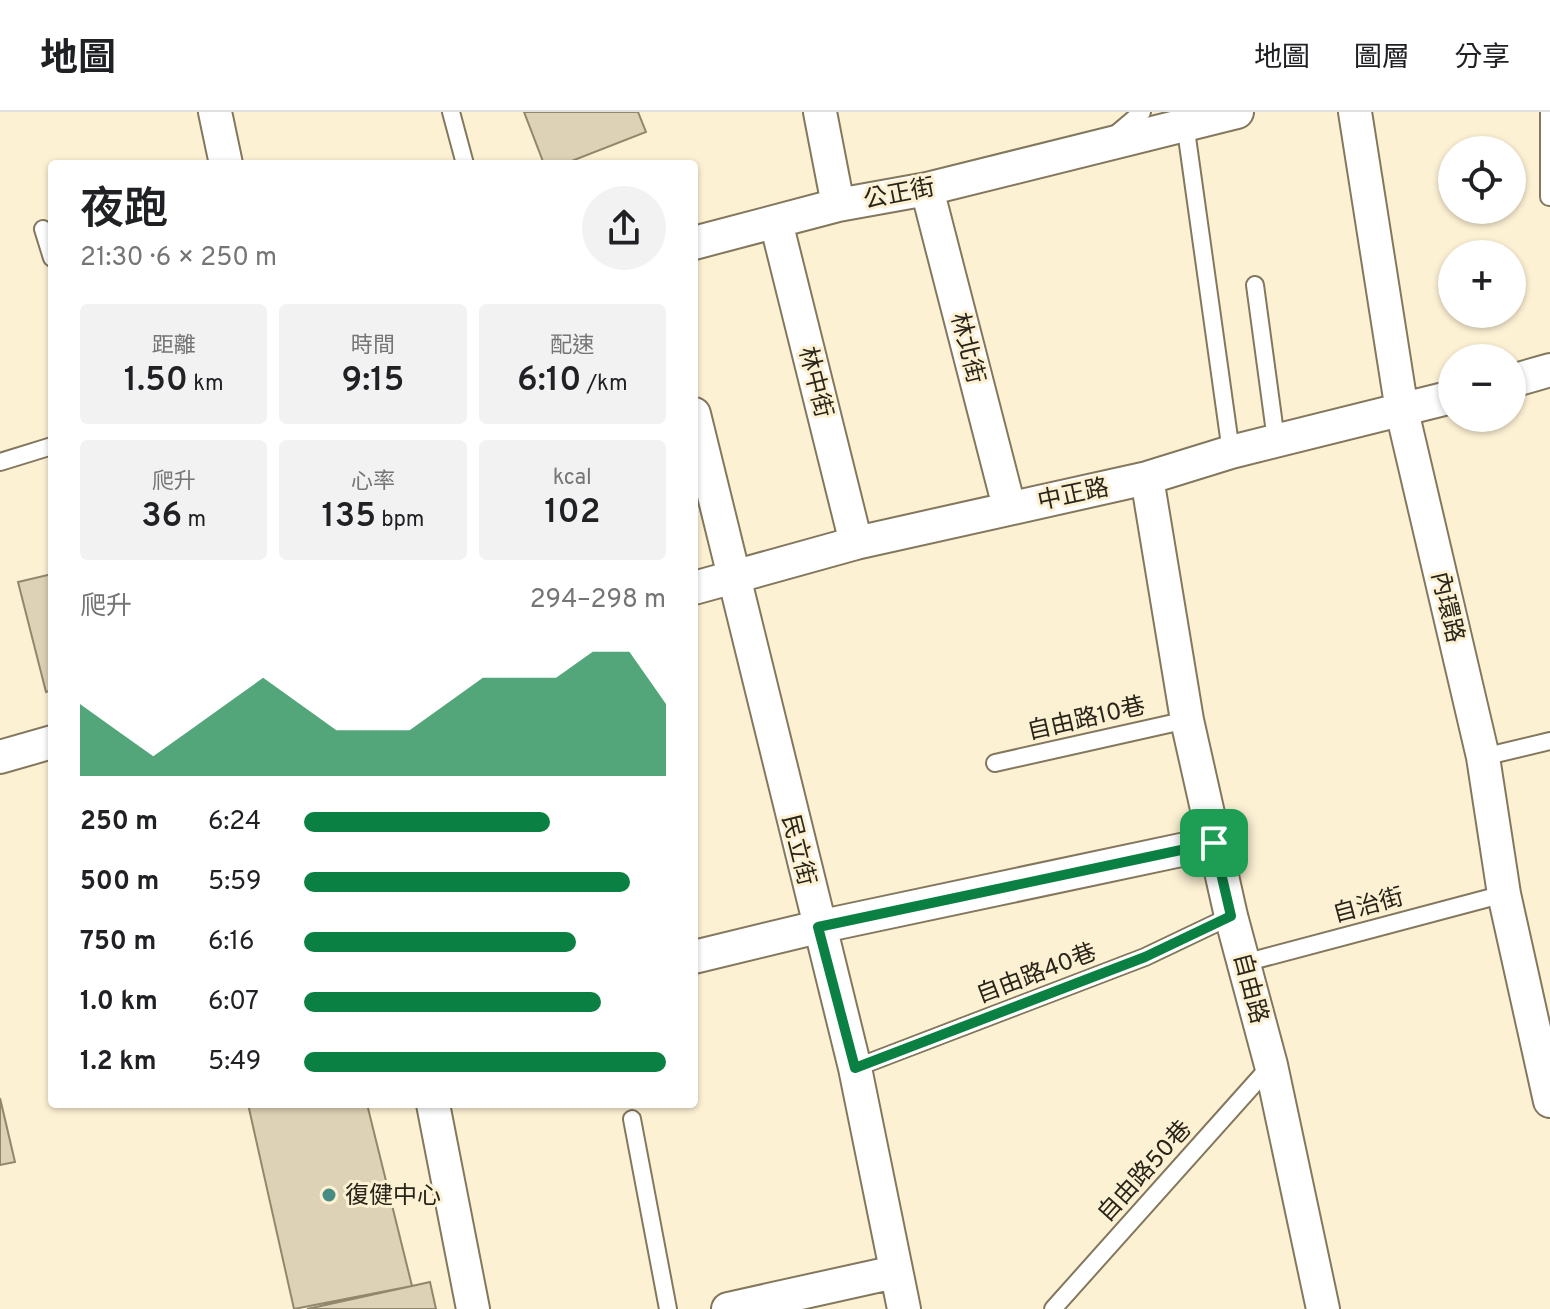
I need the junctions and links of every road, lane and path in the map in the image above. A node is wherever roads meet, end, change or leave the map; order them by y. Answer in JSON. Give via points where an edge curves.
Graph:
{"nodes":[{"id":1,"x":215,"y":112,"type":"edge"},
{"id":2,"x":451,"y":112,"type":"edge"},
{"id":3,"x":820,"y":112,"type":"edge"},
{"id":4,"x":1142,"y":112,"type":"edge"},
{"id":5,"x":1237,"y":112,"type":"edge"},
{"id":6,"x":1355,"y":112,"type":"edge"},
{"id":7,"x":1549,"y":112,"type":"edge"},
{"id":8,"x":1185,"y":123,"type":"junction"},
{"id":9,"x":1104,"y":144,"type":"junction"},
{"id":10,"x":225,"y":160,"type":"edge"},
{"id":11,"x":464,"y":160,"type":"edge"},
{"id":12,"x":927,"y":189,"type":"junction"},
{"id":13,"x":1549,"y":197,"type":"edge"},
{"id":14,"x":838,"y":205,"type":"junction"},
{"id":15,"x":776,"y":222,"type":"junction"},
{"id":16,"x":43,"y":229,"type":"dead end"},
{"id":17,"x":698,"y":242,"type":"edge"},
{"id":18,"x":48,"y":245,"type":"edge"},
{"id":19,"x":1255,"y":285,"type":"dead end"},
{"id":20,"x":1550,"y":370,"type":"edge"},
{"id":21,"x":1526,"y":377,"type":"edge"},
{"id":22,"x":1438,"y":401,"type":"edge"},
{"id":23,"x":1402,"y":411,"type":"junction"},
{"id":24,"x":698,"y":431,"type":"edge"},
{"id":25,"x":1276,"y":440,"type":"junction"},
{"id":26,"x":48,"y":447,"type":"edge"},
{"id":27,"x":1231,"y":452,"type":"junction"},
{"id":28,"x":0,"y":462,"type":"edge"},
{"id":29,"x":1147,"y":478,"type":"junction"},
{"id":30,"x":1009,"y":507,"type":"junction"},
{"id":31,"x":856,"y":543,"type":"junction"},
{"id":32,"x":733,"y":580,"type":"junction"},
{"id":33,"x":698,"y":587,"type":"edge"},
{"id":34,"x":1187,"y":720,"type":"junction"},
{"id":35,"x":1550,"y":741,"type":"edge"},
{"id":36,"x":48,"y":743,"type":"edge"},
{"id":37,"x":0,"y":757,"type":"edge"},
{"id":38,"x":1483,"y":757,"type":"junction"},
{"id":39,"x":995,"y":763,"type":"dead end"},
{"id":40,"x":1214,"y":843,"type":"junction"},
{"id":41,"x":1504,"y":894,"type":"junction"},
{"id":42,"x":1231,"y":916,"type":"junction"},
{"id":43,"x":818,"y":927,"type":"junction"},
{"id":44,"x":698,"y":956,"type":"edge"},
{"id":45,"x":1244,"y":963,"type":"junction"},
{"id":46,"x":1271,"y":1065,"type":"junction"},
{"id":47,"x":855,"y":1068,"type":"junction"},
{"id":48,"x":1550,"y":1101,"type":"edge"},
{"id":49,"x":434,"y":1108,"type":"edge"},
{"id":50,"x":632,"y":1119,"type":"dead end"},
{"id":51,"x":895,"y":1272,"type":"junction"},
{"id":52,"x":473,"y":1309,"type":"edge"},
{"id":53,"x":668,"y":1309,"type":"edge"},
{"id":54,"x":728,"y":1309,"type":"edge"},
{"id":55,"x":904,"y":1309,"type":"edge"},
{"id":56,"x":1053,"y":1309,"type":"edge"},
{"id":57,"x":1323,"y":1309,"type":"edge"}],
"edges":[{"from":1,"to":10,"type":"street"},
{"from":2,"to":11,"type":"lane"},
{"from":3,"to":14,"type":"street"},
{"from":4,"to":9,"type":"lane","name":"公正街"},
{"from":5,"to":8,"type":"street","name":"公正街"},
{"from":6,"to":23,"type":"street","name":"內環路"},
{"from":7,"to":13,"type":"lane"},
{"from":8,"to":9,"type":"street","name":"公正街"},
{"from":8,"to":27,"type":"lane"},
{"from":9,"to":12,"type":"street","name":"公正街"},
{"from":12,"to":14,"type":"street","name":"公正街"},
{"from":12,"to":30,"type":"street","name":"林北街"},
{"from":14,"to":15,"type":"street","name":"公正街"},
{"from":15,"to":17,"type":"street","name":"公正街"},
{"from":15,"to":31,"type":"street","name":"林中街"},
{"from":16,"to":18,"type":"lane"},
{"from":19,"to":25,"type":"lane"},
{"from":20,"to":21,"type":"street"},
{"from":22,"to":23,"type":"street","name":"中正路"},
{"from":23,"to":25,"type":"street","name":"中正路"},
{"from":23,"to":38,"type":"street","name":"內環路"},
{"from":24,"to":32,"type":"street","name":"民立街"},
{"from":25,"to":27,"type":"street","name":"中正路"},
{"from":26,"to":28,"type":"lane"},
{"from":27,"to":29,"type":"street","name":"中正路"},
{"from":29,"to":30,"type":"street","name":"中正路"},
{"from":29,"to":34,"type":"street","name":"自由路"},
{"from":30,"to":31,"type":"street","name":"中正路"},
{"from":31,"to":32,"type":"street","name":"中正路"},
{"from":32,"to":33,"type":"street","name":"中正路"},
{"from":32,"to":43,"type":"street","name":"民立街"},
{"from":34,"to":39,"type":"lane","name":"自由路10巷"},
{"from":34,"to":40,"type":"street","name":"自由路"},
{"from":35,"to":38,"type":"lane"},
{"from":36,"to":37,"type":"street"},
{"from":38,"to":41,"type":"street","name":"內環路"},
{"from":40,"to":42,"type":"street","name":"自由路"},
{"from":40,"to":43,"type":"street"},
{"from":41,"to":45,"type":"lane","name":"自治街"},
{"from":41,"to":48,"type":"street","name":"內環路"},
{"from":42,"to":45,"type":"street","name":"自由路"},
{"from":42,"to":47,"type":"lane","name":"自由路40巷","via":[[1145,957]]},
{"from":43,"to":44,"type":"street"},
{"from":43,"to":47,"type":"street","name":"民立街"},
{"from":45,"to":46,"type":"street","name":"自由路"},
{"from":46,"to":56,"type":"lane","name":"自由路50巷"},
{"from":46,"to":57,"type":"street","name":"自由路"},
{"from":47,"to":51,"type":"street","name":"民立街"},
{"from":49,"to":52,"type":"street"},
{"from":50,"to":53,"type":"lane"},
{"from":51,"to":54,"type":"street"},
{"from":51,"to":55,"type":"street","name":"民立街"}]}
